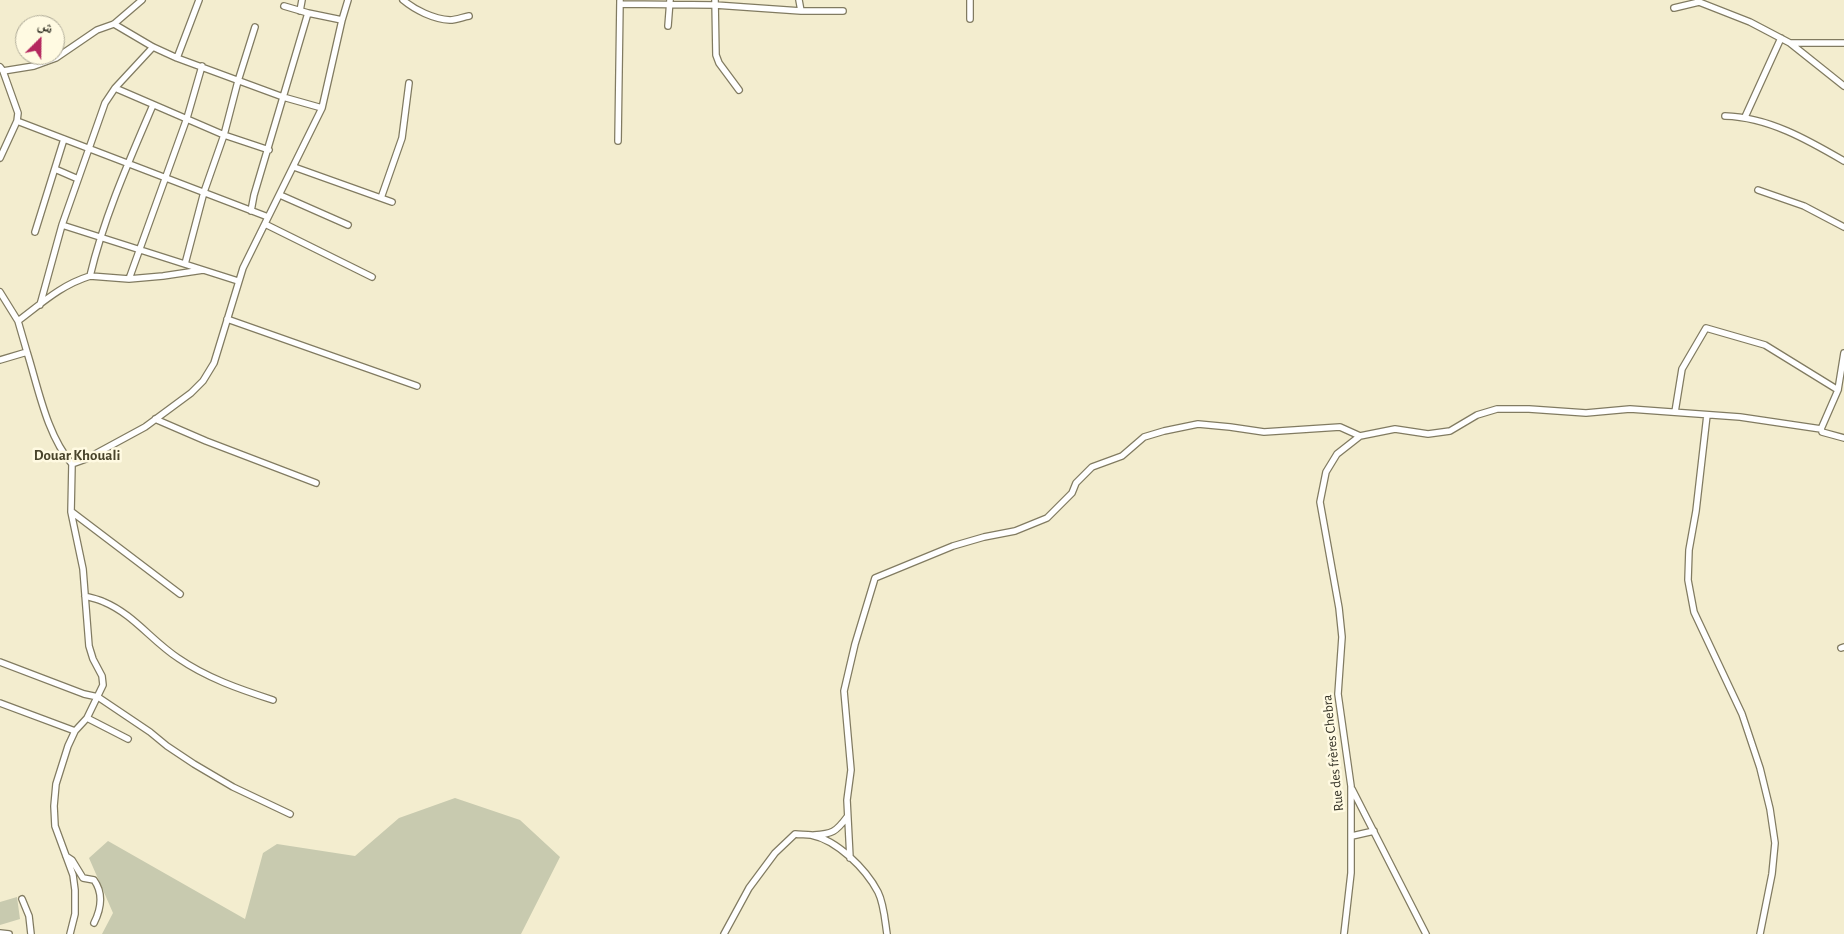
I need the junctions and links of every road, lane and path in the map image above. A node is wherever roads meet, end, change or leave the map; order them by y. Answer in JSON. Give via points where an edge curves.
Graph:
{"nodes":[{"id":1,"x":142,"y":0,"type":"edge"},
{"id":2,"x":199,"y":0,"type":"edge"},
{"id":3,"x":302,"y":0,"type":"edge"},
{"id":4,"x":348,"y":0,"type":"edge"},
{"id":5,"x":403,"y":0,"type":"edge"},
{"id":6,"x":799,"y":0,"type":"edge"},
{"id":7,"x":970,"y":0,"type":"edge"},
{"id":8,"x":620,"y":2,"type":"edge"},
{"id":9,"x":670,"y":2,"type":"edge"},
{"id":10,"x":715,"y":2,"type":"edge"},
{"id":11,"x":284,"y":6,"type":"dead end"},
{"id":12,"x":1674,"y":8,"type":"dead end"},
{"id":13,"x":801,"y":10,"type":"junction"},
{"id":14,"x":843,"y":10,"type":"dead end"},
{"id":15,"x":300,"y":11,"type":"junction"},
{"id":16,"x":308,"y":13,"type":"junction"},
{"id":17,"x":469,"y":16,"type":"dead end"},
{"id":18,"x":970,"y":19,"type":"dead end"},
{"id":19,"x":342,"y":20,"type":"junction"},
{"id":20,"x":114,"y":24,"type":"junction"},
{"id":21,"x":668,"y":26,"type":"dead end"},
{"id":22,"x":255,"y":27,"type":"dead end"},
{"id":23,"x":1781,"y":38,"type":"junction"},
{"id":24,"x":1790,"y":43,"type":"junction"},
{"id":25,"x":1844,"y":44,"type":"edge"},
{"id":26,"x":154,"y":47,"type":"junction"},
{"id":27,"x":178,"y":58,"type":"junction"},
{"id":28,"x":202,"y":66,"type":"junction"},
{"id":29,"x":2,"y":70,"type":"edge"},
{"id":30,"x":238,"y":81,"type":"junction"},
{"id":31,"x":409,"y":83,"type":"dead end"},
{"id":32,"x":1844,"y":86,"type":"edge"},
{"id":33,"x":115,"y":88,"type":"junction"},
{"id":34,"x":739,"y":90,"type":"dead end"},
{"id":35,"x":283,"y":97,"type":"junction"},
{"id":36,"x":153,"y":105,"type":"junction"},
{"id":37,"x":322,"y":108,"type":"junction"},
{"id":38,"x":1726,"y":116,"type":"dead end"},
{"id":39,"x":1745,"y":117,"type":"junction"},
{"id":40,"x":187,"y":118,"type":"junction"},
{"id":41,"x":17,"y":121,"type":"junction"},
{"id":42,"x":224,"y":135,"type":"junction"},
{"id":43,"x":64,"y":138,"type":"junction"},
{"id":44,"x":618,"y":141,"type":"dead end"},
{"id":45,"x":89,"y":148,"type":"junction"},
{"id":46,"x":268,"y":150,"type":"junction"},
{"id":47,"x":0,"y":158,"type":"edge"},
{"id":48,"x":1844,"y":161,"type":"edge"},
{"id":49,"x":127,"y":164,"type":"junction"},
{"id":50,"x":294,"y":167,"type":"junction"},
{"id":51,"x":54,"y":169,"type":"junction"},
{"id":52,"x":166,"y":178,"type":"junction"},
{"id":53,"x":78,"y":179,"type":"junction"},
{"id":54,"x":1758,"y":190,"type":"dead end"},
{"id":55,"x":204,"y":192,"type":"junction"},
{"id":56,"x":280,"y":195,"type":"junction"},
{"id":57,"x":381,"y":198,"type":"junction"},
{"id":58,"x":392,"y":202,"type":"dead end"},
{"id":59,"x":251,"y":211,"type":"junction"},
{"id":60,"x":268,"y":217,"type":"junction"},
{"id":61,"x":265,"y":224,"type":"junction"},
{"id":62,"x":62,"y":225,"type":"junction"},
{"id":63,"x":348,"y":225,"type":"dead end"},
{"id":64,"x":1844,"y":227,"type":"edge"},
{"id":65,"x":35,"y":232,"type":"dead end"},
{"id":66,"x":101,"y":239,"type":"junction"},
{"id":67,"x":138,"y":250,"type":"junction"},
{"id":68,"x":185,"y":264,"type":"junction"},
{"id":69,"x":204,"y":270,"type":"junction"},
{"id":70,"x":90,"y":276,"type":"junction"},
{"id":71,"x":372,"y":277,"type":"dead end"},
{"id":72,"x":129,"y":279,"type":"junction"},
{"id":73,"x":238,"y":281,"type":"junction"},
{"id":74,"x":0,"y":292,"type":"edge"},
{"id":75,"x":40,"y":305,"type":"junction"},
{"id":76,"x":226,"y":319,"type":"junction"},
{"id":77,"x":18,"y":320,"type":"junction"},
{"id":78,"x":27,"y":352,"type":"junction"},
{"id":79,"x":1844,"y":353,"type":"edge"},
{"id":80,"x":0,"y":360,"type":"edge"},
{"id":81,"x":417,"y":386,"type":"dead end"},
{"id":82,"x":1838,"y":390,"type":"junction"},
{"id":83,"x":1675,"y":412,"type":"junction"},
{"id":84,"x":1707,"y":415,"type":"junction"},
{"id":85,"x":155,"y":420,"type":"junction"},
{"id":86,"x":1821,"y":429,"type":"junction"},
{"id":87,"x":1360,"y":436,"type":"junction"},
{"id":88,"x":1844,"y":438,"type":"edge"},
{"id":89,"x":72,"y":464,"type":"junction"},
{"id":90,"x":316,"y":483,"type":"dead end"},
{"id":91,"x":72,"y":512,"type":"junction"},
{"id":92,"x":180,"y":594,"type":"dead end"},
{"id":93,"x":85,"y":596,"type":"junction"},
{"id":94,"x":0,"y":662,"type":"edge"},
{"id":95,"x":98,"y":697,"type":"junction"},
{"id":96,"x":273,"y":700,"type":"dead end"},
{"id":97,"x":0,"y":703,"type":"edge"},
{"id":98,"x":87,"y":718,"type":"junction"},
{"id":99,"x":75,"y":731,"type":"junction"},
{"id":100,"x":128,"y":739,"type":"dead end"},
{"id":101,"x":1351,"y":786,"type":"junction"},
{"id":102,"x":290,"y":814,"type":"dead end"},
{"id":103,"x":847,"y":817,"type":"junction"},
{"id":104,"x":1374,"y":831,"type":"junction"},
{"id":105,"x":812,"y":835,"type":"junction"},
{"id":106,"x":1352,"y":836,"type":"junction"},
{"id":107,"x":66,"y":856,"type":"junction"},
{"id":108,"x":850,"y":858,"type":"junction"},
{"id":109,"x":22,"y":899,"type":"dead end"},
{"id":110,"x":94,"y":923,"type":"dead end"},
{"id":111,"x":0,"y":933,"type":"edge"},
{"id":112,"x":9,"y":934,"type":"edge"},
{"id":113,"x":31,"y":934,"type":"edge"},
{"id":114,"x":70,"y":934,"type":"edge"},
{"id":115,"x":724,"y":934,"type":"edge"},
{"id":116,"x":887,"y":934,"type":"edge"},
{"id":117,"x":1344,"y":934,"type":"edge"},
{"id":118,"x":1426,"y":934,"type":"edge"},
{"id":119,"x":1760,"y":934,"type":"edge"}],
"edges":[{"from":1,"to":20,"type":"street"},
{"from":2,"to":27,"type":"street"},
{"from":3,"to":15,"type":"street"},
{"from":4,"to":19,"type":"street"},
{"from":5,"to":17,"type":"street","via":[[432,16],[450,20]]},
{"from":6,"to":13,"type":"street"},
{"from":7,"to":18,"type":"street"},
{"from":8,"to":9,"type":"street"},
{"from":8,"to":44,"type":"street"},
{"from":9,"to":10,"type":"street"},
{"from":9,"to":21,"type":"street"},
{"from":10,"to":13,"type":"street"},
{"from":10,"to":34,"type":"street","via":[[716,55]]},
{"from":11,"to":15,"type":"street"},
{"from":12,"to":23,"type":"street","via":[[1699,2]]},
{"from":13,"to":14,"type":"street"},
{"from":15,"to":16,"type":"street"},
{"from":16,"to":19,"type":"street"},
{"from":16,"to":35,"type":"street"},
{"from":19,"to":37,"type":"street"},
{"from":20,"to":26,"type":"street"},
{"from":20,"to":29,"type":"street","via":[[96,30],[56,58],[34,66]]},
{"from":22,"to":30,"type":"street"},
{"from":23,"to":24,"type":"street"},
{"from":23,"to":39,"type":"street"},
{"from":24,"to":25,"type":"street"},
{"from":24,"to":32,"type":"street"},
{"from":26,"to":27,"type":"street"},
{"from":26,"to":33,"type":"street"},
{"from":27,"to":28,"type":"street"},
{"from":28,"to":30,"type":"street"},
{"from":28,"to":40,"type":"street"},
{"from":29,"to":41,"type":"street","via":[[16,106]]},
{"from":30,"to":35,"type":"street"},
{"from":30,"to":42,"type":"street"},
{"from":31,"to":57,"type":"street","via":[[402,138]]},
{"from":33,"to":36,"type":"street"},
{"from":33,"to":45,"type":"street","via":[[105,103]]},
{"from":35,"to":37,"type":"street"},
{"from":35,"to":46,"type":"street"},
{"from":36,"to":40,"type":"street"},
{"from":36,"to":49,"type":"street"},
{"from":37,"to":50,"type":"street"},
{"from":38,"to":39,"type":"street"},
{"from":39,"to":48,"type":"street","via":[[1773,125]]},
{"from":40,"to":42,"type":"street"},
{"from":40,"to":52,"type":"street"},
{"from":41,"to":43,"type":"street"},
{"from":41,"to":47,"type":"street"},
{"from":42,"to":46,"type":"street"},
{"from":42,"to":55,"type":"street"},
{"from":43,"to":45,"type":"street"},
{"from":43,"to":51,"type":"street"},
{"from":45,"to":49,"type":"street"},
{"from":45,"to":53,"type":"street"},
{"from":46,"to":59,"type":"street"},
{"from":49,"to":52,"type":"street"},
{"from":49,"to":66,"type":"street"},
{"from":50,"to":56,"type":"street"},
{"from":50,"to":57,"type":"street"},
{"from":51,"to":53,"type":"street"},
{"from":51,"to":65,"type":"street"},
{"from":52,"to":55,"type":"street"},
{"from":52,"to":67,"type":"street"},
{"from":53,"to":62,"type":"street"},
{"from":54,"to":64,"type":"street","via":[[1804,206]]},
{"from":55,"to":59,"type":"street"},
{"from":55,"to":68,"type":"street"},
{"from":56,"to":60,"type":"street"},
{"from":56,"to":63,"type":"street"},
{"from":57,"to":58,"type":"street"},
{"from":59,"to":60,"type":"street"},
{"from":60,"to":61,"type":"street"},
{"from":61,"to":71,"type":"street"},
{"from":61,"to":73,"type":"street"},
{"from":62,"to":66,"type":"street"},
{"from":62,"to":75,"type":"street"},
{"from":66,"to":67,"type":"street"},
{"from":66,"to":70,"type":"street"},
{"from":67,"to":68,"type":"street"},
{"from":67,"to":72,"type":"street"},
{"from":68,"to":69,"type":"street"},
{"from":69,"to":72,"type":"street"},
{"from":69,"to":73,"type":"street"},
{"from":70,"to":72,"type":"street"},
{"from":70,"to":75,"type":"street","via":[[66,285]]},
{"from":73,"to":76,"type":"street"},
{"from":74,"to":77,"type":"street"},
{"from":75,"to":77,"type":"street"},
{"from":76,"to":81,"type":"street"},
{"from":76,"to":85,"type":"street","via":[[216,357],[203,382]]},
{"from":77,"to":78,"type":"street"},
{"from":78,"to":80,"type":"street"},
{"from":78,"to":89,"type":"street","via":[[50,427],[64,456]]},
{"from":79,"to":82,"type":"street"},
{"from":82,"to":83,"type":"street","via":[[1765,345],[1706,328],[1682,370]]},
{"from":82,"to":86,"type":"street"},
{"from":83,"to":84,"type":"street"},
{"from":83,"to":87,"type":"street","via":[[1497,409],[1477,415],[1450,431],[1428,434],[1395,429]]},
{"from":84,"to":86,"type":"street"},
{"from":84,"to":119,"type":"street","via":[[1688,580],[1694,612],[1742,714],[1770,809],[1775,843]]},
{"from":85,"to":89,"type":"street"},
{"from":85,"to":90,"type":"street"},
{"from":86,"to":88,"type":"street"},
{"from":87,"to":101,"type":"street","name":"Rue des frères Chebra","via":[[1337,454],[1326,472],[1320,502],[1339,608],[1342,637],[1338,694]]},
{"from":87,"to":103,"type":"street","via":[[1340,427],[1264,432],[1198,424],[1164,431],[1144,437],[1122,456],[1092,467],[1047,518],[1015,532],[952,546],[875,578],[844,691],[851,770]]},
{"from":89,"to":91,"type":"street"},
{"from":91,"to":92,"type":"street"},
{"from":91,"to":93,"type":"street"},
{"from":93,"to":95,"type":"street","via":[[89,646],[102,676],[103,685]]},
{"from":93,"to":96,"type":"street","via":[[116,609],[176,658],[226,684]]},
{"from":94,"to":95,"type":"street"},
{"from":95,"to":98,"type":"street"},
{"from":95,"to":102,"type":"street","via":[[194,764]]},
{"from":97,"to":99,"type":"street"},
{"from":98,"to":99,"type":"street"},
{"from":98,"to":100,"type":"street"},
{"from":99,"to":107,"type":"street","via":[[56,784],[54,806],[55,826]]},
{"from":101,"to":104,"type":"street"},
{"from":101,"to":106,"type":"street","name":"Rue des frères Chebra"},
{"from":103,"to":105,"type":"street","via":[[837,831]]},
{"from":103,"to":108,"type":"street"},
{"from":104,"to":106,"type":"street"},
{"from":104,"to":118,"type":"street"},
{"from":105,"to":108,"type":"street","via":[[831,843]]},
{"from":105,"to":115,"type":"street","via":[[795,834],[775,854],[749,888]]},
{"from":106,"to":117,"type":"street","name":"Rue des frères Chebra"},
{"from":107,"to":110,"type":"street","via":[[83,878],[94,880],[97,885],[101,900]]},
{"from":107,"to":114,"type":"street","via":[[75,890],[75,914]]},
{"from":108,"to":116,"type":"street","via":[[878,893]]},
{"from":109,"to":113,"type":"street","via":[[29,916]]},
{"from":111,"to":112,"type":"street"}]}
